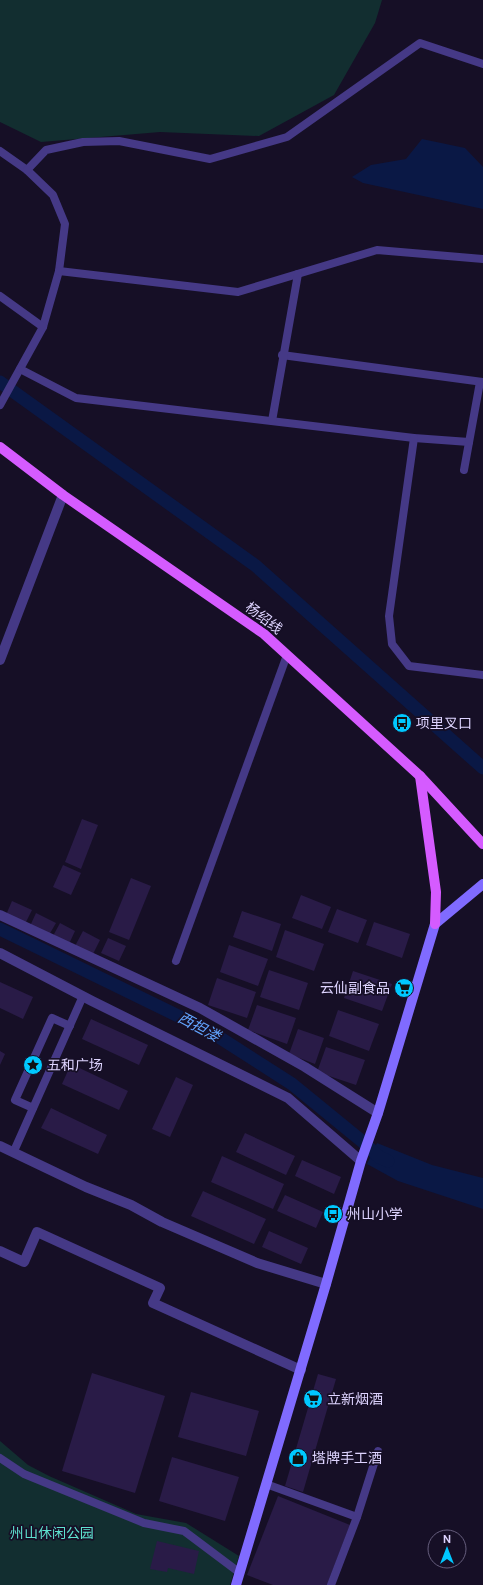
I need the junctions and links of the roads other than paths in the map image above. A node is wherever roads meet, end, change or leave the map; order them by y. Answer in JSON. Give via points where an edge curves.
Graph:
{"nodes":[{"id":1,"x":483,"y":64,"type":"edge"},
{"id":2,"x":0,"y":151,"type":"edge"},
{"id":3,"x":27,"y":170,"type":"junction"},
{"id":4,"x":483,"y":259,"type":"edge"},
{"id":5,"x":59,"y":271,"type":"junction"},
{"id":6,"x":298,"y":274,"type":"junction"},
{"id":7,"x":0,"y":296,"type":"edge"},
{"id":8,"x":43,"y":327,"type":"junction"},
{"id":9,"x":282,"y":355,"type":"junction"},
{"id":10,"x":20,"y":369,"type":"junction"},
{"id":11,"x":481,"y":382,"type":"edge"},
{"id":12,"x":0,"y":405,"type":"edge"},
{"id":13,"x":272,"y":421,"type":"junction"},
{"id":14,"x":414,"y":438,"type":"junction"},
{"id":15,"x":469,"y":442,"type":"junction"},
{"id":16,"x":0,"y":447,"type":"edge"},
{"id":17,"x":464,"y":470,"type":"dead end"},
{"id":18,"x":62,"y":495,"type":"junction"},
{"id":19,"x":287,"y":655,"type":"junction"},
{"id":20,"x":0,"y":660,"type":"edge"},
{"id":21,"x":483,"y":675,"type":"edge"},
{"id":22,"x":420,"y":776,"type":"junction"},
{"id":23,"x":483,"y":844,"type":"edge"},
{"id":24,"x":483,"y":884,"type":"edge"},
{"id":25,"x":0,"y":915,"type":"edge"},
{"id":26,"x":435,"y":924,"type":"junction"},
{"id":27,"x":0,"y":953,"type":"edge"},
{"id":28,"x":176,"y":961,"type":"dead end"},
{"id":29,"x":83,"y":996,"type":"junction"},
{"id":30,"x":70,"y":1026,"type":"junction"},
{"id":31,"x":33,"y":1108,"type":"junction"},
{"id":32,"x":378,"y":1113,"type":"junction"},
{"id":33,"x":0,"y":1146,"type":"edge"},
{"id":34,"x":14,"y":1151,"type":"junction"},
{"id":35,"x":361,"y":1161,"type":"junction"},
{"id":36,"x":0,"y":1251,"type":"edge"},
{"id":37,"x":326,"y":1284,"type":"junction"},
{"id":38,"x":300,"y":1370,"type":"junction"},
{"id":39,"x":378,"y":1451,"type":"dead end"},
{"id":40,"x":0,"y":1458,"type":"edge"},
{"id":41,"x":266,"y":1484,"type":"junction"},
{"id":42,"x":357,"y":1517,"type":"junction"},
{"id":43,"x":240,"y":1572,"type":"junction"},
{"id":44,"x":236,"y":1585,"type":"edge"},
{"id":45,"x":331,"y":1585,"type":"edge"}],
"edges":[{"from":1,"to":3,"type":"lane","via":[[420,44],[287,137],[210,159],[119,142],[83,142],[46,150]]},
{"from":2,"to":3,"type":"lane"},
{"from":3,"to":5,"type":"lane","via":[[53,194],[65,224]]},
{"from":4,"to":6,"type":"lane","via":[[377,250]]},
{"from":5,"to":6,"type":"lane","via":[[238,292]]},
{"from":5,"to":8,"type":"lane"},
{"from":6,"to":9,"type":"lane"},
{"from":7,"to":8,"type":"lane"},
{"from":8,"to":10,"type":"lane"},
{"from":9,"to":11,"type":"lane"},
{"from":9,"to":13,"type":"lane"},
{"from":10,"to":12,"type":"lane"},
{"from":10,"to":13,"type":"lane","via":[[76,398]]},
{"from":11,"to":15,"type":"lane"},
{"from":13,"to":14,"type":"lane"},
{"from":14,"to":15,"type":"lane"},
{"from":14,"to":21,"type":"lane","via":[[389,616],[392,644],[410,666]]},
{"from":15,"to":17,"type":"lane"},
{"from":16,"to":18,"type":"main road","name":"杨绍线"},
{"from":18,"to":19,"type":"main road","name":"杨绍线","via":[[264,634]]},
{"from":18,"to":20,"type":"street"},
{"from":19,"to":22,"type":"main road","name":"杨绍线"},
{"from":19,"to":28,"type":"lane"},
{"from":22,"to":23,"type":"main road","name":"杨绍线"},
{"from":22,"to":26,"type":"main road","via":[[436,892]]},
{"from":24,"to":26,"type":"street"},
{"from":25,"to":32,"type":"street","via":[[200,1008],[305,1067]]},
{"from":26,"to":32,"type":"street"},
{"from":27,"to":29,"type":"street"},
{"from":29,"to":30,"type":"lane"},
{"from":29,"to":35,"type":"street","via":[[288,1098]]},
{"from":30,"to":31,"type":"lane"},
{"from":30,"to":31,"type":"lane","via":[[52,1018],[15,1100]]},
{"from":31,"to":34,"type":"lane"},
{"from":32,"to":35,"type":"street"},
{"from":33,"to":34,"type":"street"},
{"from":34,"to":37,"type":"street","via":[[86,1187],[257,1263]]},
{"from":35,"to":37,"type":"street"},
{"from":36,"to":38,"type":"street","via":[[24,1262],[37,1232],[160,1288],[153,1303]]},
{"from":37,"to":38,"type":"street"},
{"from":38,"to":41,"type":"street"},
{"from":39,"to":42,"type":"lane"},
{"from":40,"to":43,"type":"lane","via":[[24,1474],[138,1521],[184,1531]]},
{"from":41,"to":42,"type":"lane"},
{"from":41,"to":43,"type":"street"},
{"from":42,"to":45,"type":"lane"},
{"from":43,"to":44,"type":"street"}]}
